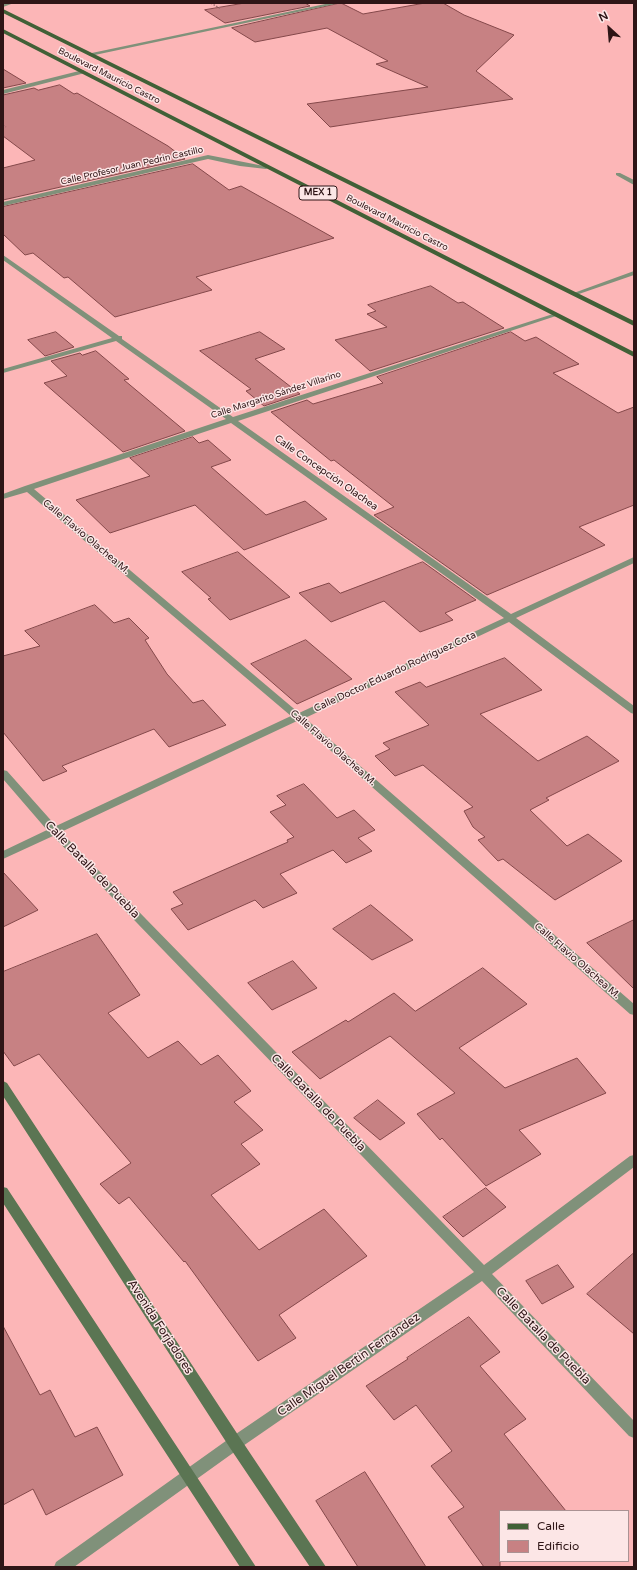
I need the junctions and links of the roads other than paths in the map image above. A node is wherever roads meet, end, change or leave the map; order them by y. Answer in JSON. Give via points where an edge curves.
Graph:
{"nodes":[{"id":1,"x":11,"y":3,"type":"edge"},
{"id":2,"x":337,"y":3,"type":"edge"},
{"id":3,"x":3,"y":4,"type":"edge"},
{"id":4,"x":3,"y":11,"type":"edge"},
{"id":5,"x":3,"y":31,"type":"edge"},
{"id":6,"x":90,"y":54,"type":"junction"},
{"id":7,"x":83,"y":72,"type":"junction"},
{"id":8,"x":3,"y":92,"type":"edge"},
{"id":9,"x":266,"y":167,"type":"junction"},
{"id":10,"x":618,"y":174,"type":"dead end"},
{"id":11,"x":634,"y":183,"type":"edge"},
{"id":12,"x":3,"y":204,"type":"edge"},
{"id":13,"x":3,"y":257,"type":"edge"},
{"id":14,"x":634,"y":274,"type":"edge"},
{"id":15,"x":574,"y":294,"type":"junction"},
{"id":16,"x":555,"y":315,"type":"junction"},
{"id":17,"x":634,"y":324,"type":"edge"},
{"id":18,"x":119,"y":338,"type":"junction"},
{"id":19,"x":634,"y":355,"type":"edge"},
{"id":20,"x":3,"y":371,"type":"edge"},
{"id":21,"x":232,"y":420,"type":"junction"},
{"id":22,"x":28,"y":488,"type":"junction"},
{"id":23,"x":3,"y":497,"type":"edge"},
{"id":24,"x":634,"y":560,"type":"edge"},
{"id":25,"x":510,"y":618,"type":"junction"},
{"id":26,"x":634,"y":711,"type":"edge"},
{"id":27,"x":298,"y":717,"type":"junction"},
{"id":28,"x":3,"y":773,"type":"edge"},
{"id":29,"x":54,"y":831,"type":"junction"},
{"id":30,"x":3,"y":855,"type":"edge"},
{"id":31,"x":634,"y":1011,"type":"edge"},
{"id":32,"x":3,"y":1086,"type":"edge"},
{"id":33,"x":634,"y":1160,"type":"edge"},
{"id":34,"x":3,"y":1192,"type":"edge"},
{"id":35,"x":483,"y":1273,"type":"junction"},
{"id":36,"x":634,"y":1431,"type":"edge"},
{"id":37,"x":235,"y":1443,"type":"junction"},
{"id":38,"x":190,"y":1475,"type":"junction"},
{"id":39,"x":62,"y":1567,"type":"edge"},
{"id":40,"x":249,"y":1567,"type":"edge"},
{"id":41,"x":319,"y":1567,"type":"edge"}],
"edges":[{"from":1,"to":3,"type":"street"},
{"from":2,"to":6,"type":"street"},
{"from":4,"to":6,"type":"main road","name":"Boulevard Mauricio Castro","number":"MEX 1"},
{"from":5,"to":7,"type":"main road","name":"Boulevard Mauricio Castro","number":"MEX 1"},
{"from":6,"to":15,"type":"main road","name":"Boulevard Mauricio Castro","number":"MEX 1"},
{"from":7,"to":8,"type":"street"},
{"from":7,"to":9,"type":"main road","name":"Boulevard Mauricio Castro","number":"MEX 1"},
{"from":9,"to":12,"type":"street","name":"Calle Profesor Juan Pedrin Castillo","via":[[199,158]]},
{"from":9,"to":16,"type":"main road","name":"Boulevard Mauricio Castro","number":"MEX 1"},
{"from":10,"to":11,"type":"street"},
{"from":13,"to":18,"type":"street","name":"Calle Concepción Olachea"},
{"from":14,"to":15,"type":"street"},
{"from":15,"to":17,"type":"main road","name":"Boulevard Mauricio Castro","number":"MEX 1"},
{"from":16,"to":19,"type":"main road","name":"Boulevard Mauricio Castro","number":"MEX 1"},
{"from":16,"to":21,"type":"street","name":"Calle Margarito Sández Villarino"},
{"from":18,"to":20,"type":"street"},
{"from":18,"to":21,"type":"street","name":"Calle Concepción Olachea"},
{"from":21,"to":22,"type":"street","name":"Calle Margarito Sández Villarino"},
{"from":21,"to":25,"type":"street","name":"Calle Concepción Olachea"},
{"from":22,"to":23,"type":"street","name":"Calle Margarito Sández Villarino"},
{"from":22,"to":27,"type":"street","name":"Calle Flavio Olachea M."},
{"from":24,"to":25,"type":"street","name":"Calle Doctor Eduardo Rodríguez Cota"},
{"from":25,"to":26,"type":"street","name":"Calle Concepción Olachea"},
{"from":25,"to":27,"type":"street","name":"Calle Doctor Eduardo Rodríguez Cota"},
{"from":27,"to":29,"type":"street","name":"Calle Doctor Eduardo Rodríguez Cota"},
{"from":27,"to":31,"type":"street","name":"Calle Flavio Olachea M."},
{"from":28,"to":29,"type":"street","name":"Calle Batalla de Puebla"},
{"from":29,"to":30,"type":"street","name":"Calle Doctor Eduardo Rodríguez Cota"},
{"from":29,"to":35,"type":"street","name":"Calle Batalla de Puebla"},
{"from":32,"to":37,"type":"main road","name":"Avenida Forjadores"},
{"from":33,"to":35,"type":"street","name":"Calle Miguel Bertín Fernández"},
{"from":34,"to":38,"type":"main road"},
{"from":35,"to":36,"type":"street","name":"Calle Batalla de Puebla"},
{"from":35,"to":37,"type":"street","name":"Calle Miguel Bertín Fernández"},
{"from":37,"to":38,"type":"street","name":"Calle Miguel Bertín Fernández"},
{"from":37,"to":41,"type":"main road","name":"Avenida Forjadores"},
{"from":38,"to":39,"type":"street","name":"Calle Miguel Bertín Fernández"},
{"from":38,"to":40,"type":"main road"}]}
